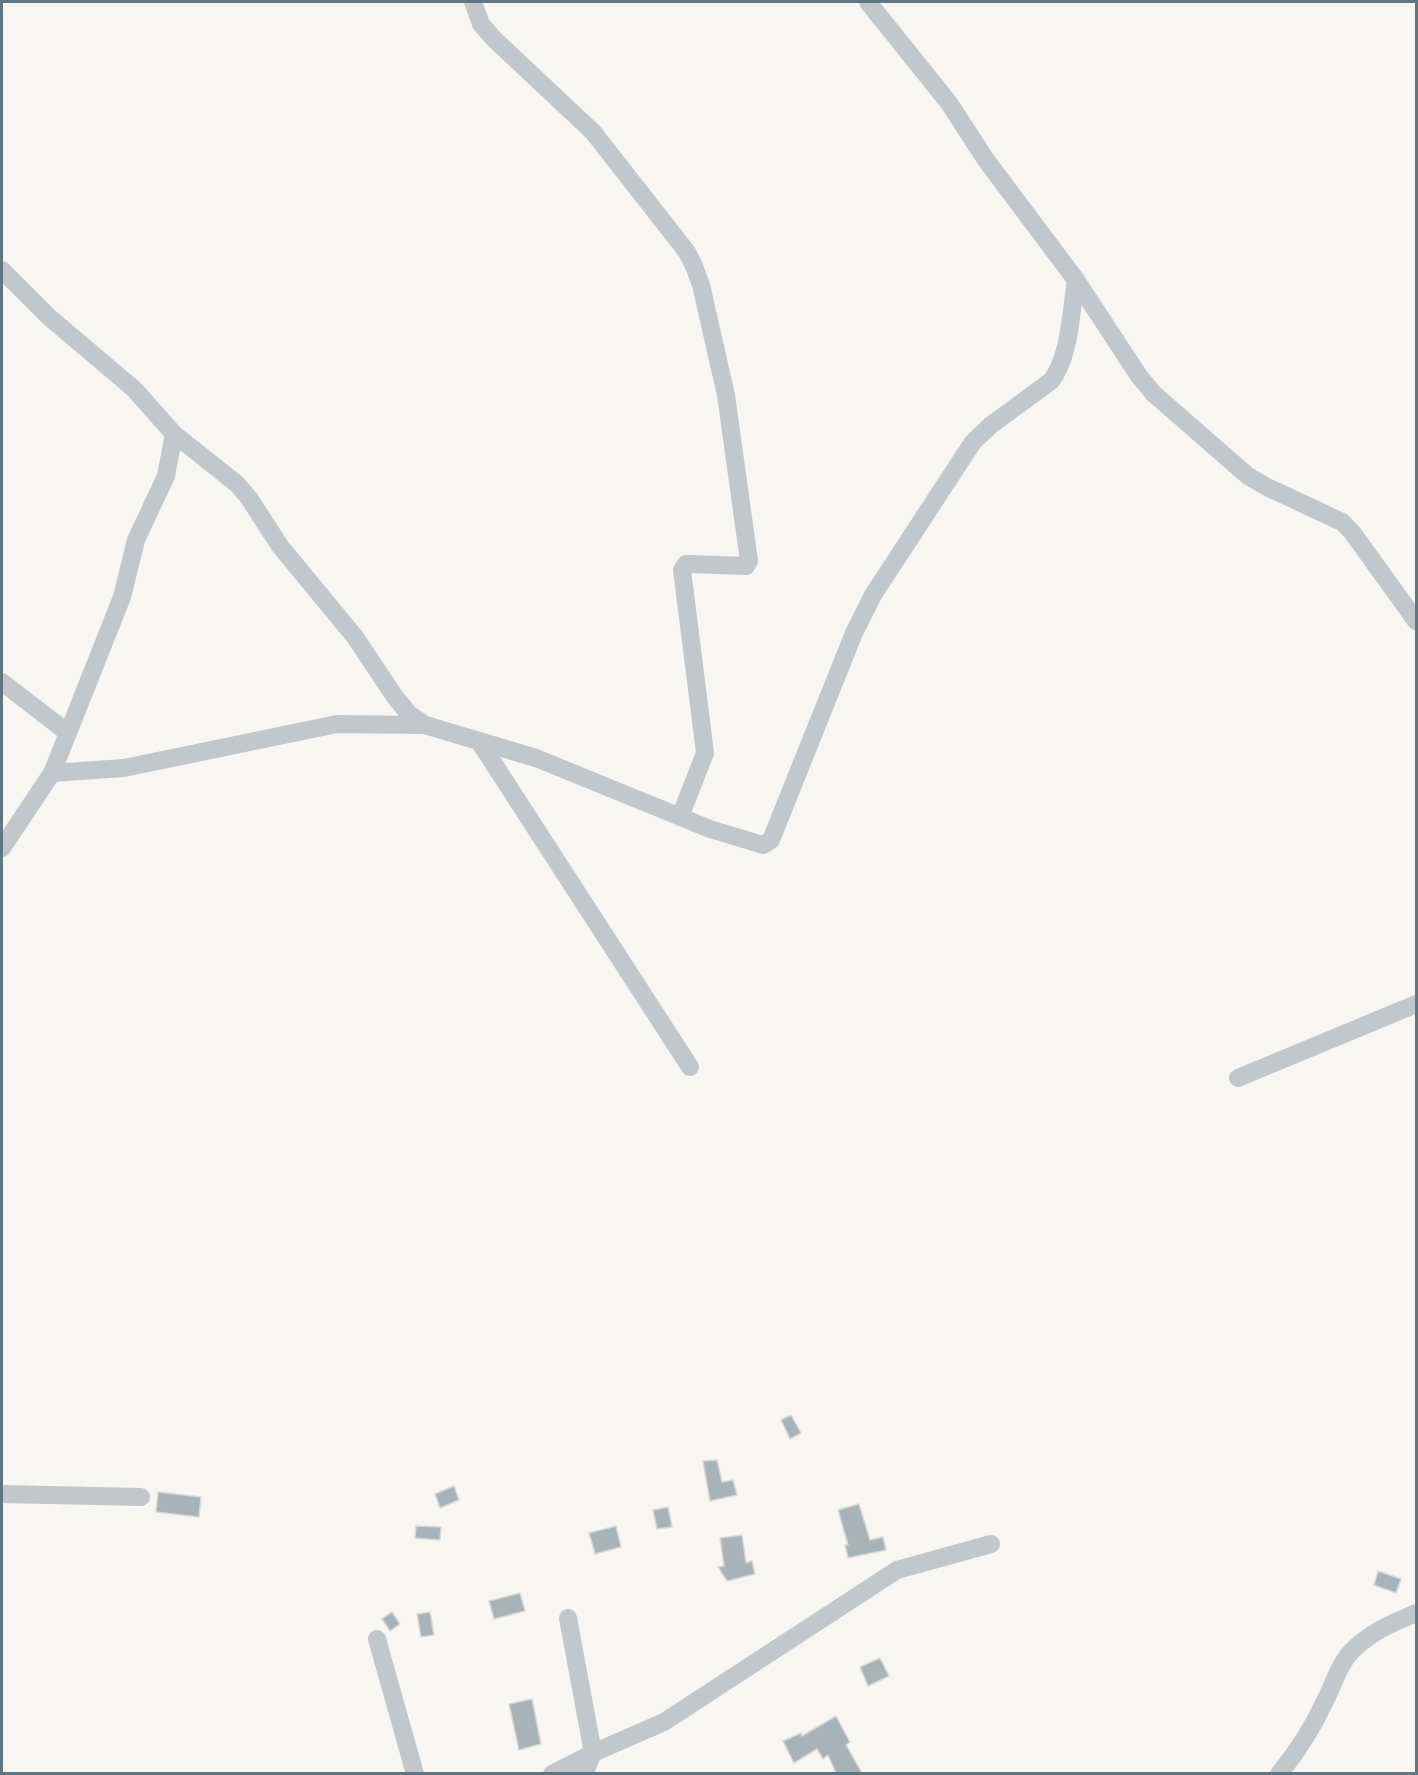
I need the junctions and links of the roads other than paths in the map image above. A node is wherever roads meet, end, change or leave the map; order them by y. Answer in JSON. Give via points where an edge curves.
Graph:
{"nodes":[{"id":1,"x":473,"y":2,"type":"edge"},
{"id":2,"x":868,"y":2,"type":"edge"},
{"id":3,"x":2,"y":270,"type":"edge"},
{"id":4,"x":1076,"y":280,"type":"junction"},
{"id":5,"x":174,"y":434,"type":"junction"},
{"id":6,"x":1416,"y":621,"type":"edge"},
{"id":7,"x":2,"y":682,"type":"edge"},
{"id":8,"x":425,"y":725,"type":"junction"},
{"id":9,"x":68,"y":733,"type":"junction"},
{"id":10,"x":478,"y":741,"type":"junction"},
{"id":11,"x":52,"y":773,"type":"junction"},
{"id":12,"x":680,"y":817,"type":"junction"},
{"id":13,"x":2,"y":848,"type":"edge"},
{"id":14,"x":1416,"y":1005,"type":"edge"},
{"id":15,"x":690,"y":1067,"type":"dead end"},
{"id":16,"x":1238,"y":1078,"type":"dead end"},
{"id":17,"x":2,"y":1494,"type":"edge"},
{"id":18,"x":141,"y":1497,"type":"dead end"},
{"id":19,"x":991,"y":1544,"type":"dead end"},
{"id":20,"x":1416,"y":1613,"type":"edge"},
{"id":21,"x":568,"y":1618,"type":"dead end"},
{"id":22,"x":377,"y":1639,"type":"dead end"},
{"id":23,"x":593,"y":1753,"type":"junction"},
{"id":24,"x":415,"y":1773,"type":"edge"},
{"id":25,"x":552,"y":1773,"type":"edge"},
{"id":26,"x":584,"y":1773,"type":"edge"},
{"id":27,"x":1279,"y":1773,"type":"edge"}],
"edges":[{"from":1,"to":12,"type":"street","via":[[481,24],[493,38],[603,143],[687,252],[700,285],[726,395],[749,561],[746,567],[686,564],[682,570],[705,753]]},
{"from":2,"to":4,"type":"street","via":[[949,103],[986,160]]},
{"from":3,"to":5,"type":"street","via":[[49,317],[134,389]]},
{"from":4,"to":6,"type":"street","via":[[1154,394],[1248,476],[1342,522]]},
{"from":4,"to":12,"type":"street","via":[[1057,373],[973,442],[873,595],[771,840],[763,845]]},
{"from":5,"to":8,"type":"street","via":[[237,484],[280,546],[355,636],[395,697]]},
{"from":5,"to":9,"type":"street","via":[[166,476],[136,540],[122,597]]},
{"from":7,"to":9,"type":"street"},
{"from":8,"to":10,"type":"street"},
{"from":8,"to":11,"type":"street","via":[[337,724],[124,768]]},
{"from":9,"to":11,"type":"street"},
{"from":10,"to":12,"type":"street","via":[[554,764]]},
{"from":10,"to":15,"type":"street"},
{"from":11,"to":13,"type":"street"},
{"from":14,"to":16,"type":"street"},
{"from":17,"to":18,"type":"street"},
{"from":19,"to":23,"type":"street","via":[[897,1570],[664,1722]]},
{"from":20,"to":27,"type":"street","via":[[1385,1627],[1354,1648],[1343,1661],[1300,1746]]},
{"from":21,"to":23,"type":"street"},
{"from":22,"to":24,"type":"street"},
{"from":23,"to":25,"type":"street"},
{"from":23,"to":26,"type":"street"}]}
